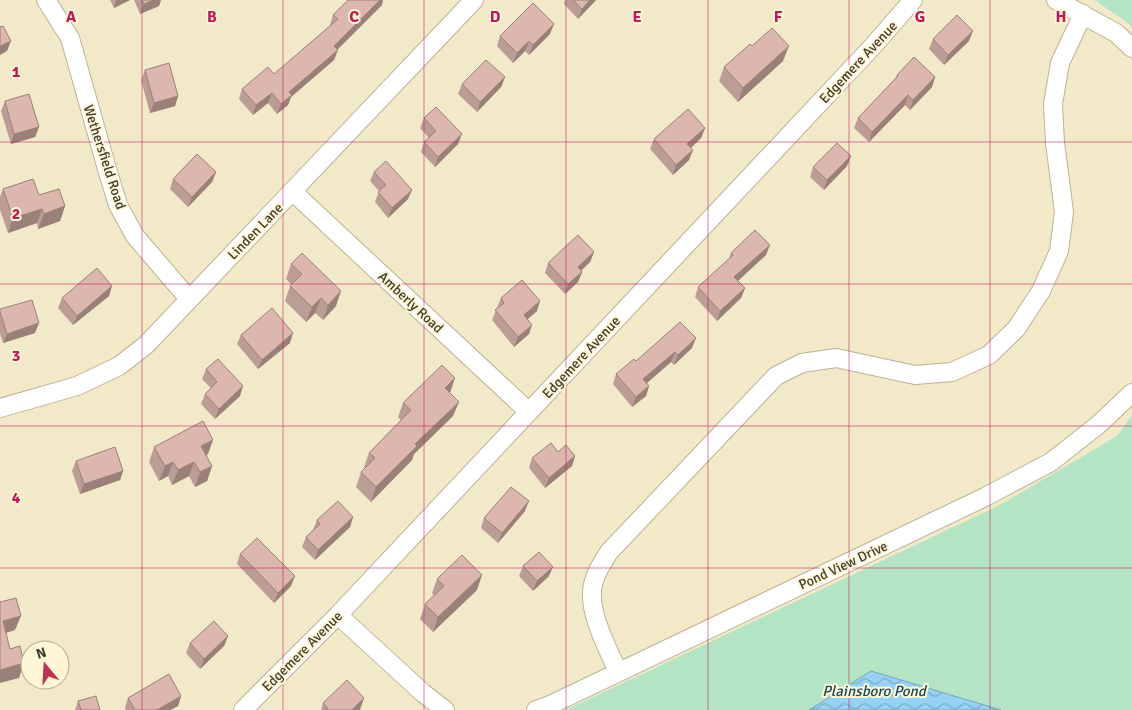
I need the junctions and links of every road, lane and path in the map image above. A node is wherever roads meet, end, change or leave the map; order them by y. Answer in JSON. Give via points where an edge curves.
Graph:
{"nodes":[{"id":1,"x":46,"y":0,"type":"edge"},
{"id":2,"x":474,"y":0,"type":"edge"},
{"id":3,"x":913,"y":0,"type":"edge"},
{"id":4,"x":1056,"y":0,"type":"edge"},
{"id":5,"x":1083,"y":14,"type":"junction"},
{"id":6,"x":1132,"y":48,"type":"edge"},
{"id":7,"x":292,"y":191,"type":"junction"},
{"id":8,"x":190,"y":299,"type":"junction"},
{"id":9,"x":1132,"y":392,"type":"edge"},
{"id":10,"x":0,"y":408,"type":"edge"},
{"id":11,"x":529,"y":412,"type":"junction"},
{"id":12,"x":338,"y":615,"type":"junction"},
{"id":13,"x":618,"y":672,"type":"junction"},
{"id":14,"x":243,"y":710,"type":"edge"},
{"id":15,"x":445,"y":710,"type":"edge"},
{"id":16,"x":536,"y":710,"type":"edge"}],
"edges":[{"from":1,"to":8,"type":"street","name":"Wethersfield Road","via":[[70,38],[118,205],[135,236]]},
{"from":2,"to":7,"type":"street","name":"Linden Lane"},
{"from":3,"to":11,"type":"street","name":"Edgemere Avenue"},
{"from":4,"to":5,"type":"street"},
{"from":5,"to":6,"type":"street","via":[[1116,33]]},
{"from":5,"to":13,"type":"street","via":[[1060,63],[1053,104],[1064,212],[1059,251],[1041,291],[1016,329],[989,355],[952,372],[915,375],[836,358],[802,363],[776,376],[609,552],[597,571],[592,591],[596,619]]},
{"from":7,"to":8,"type":"street","name":"Linden Lane"},
{"from":7,"to":11,"type":"street","name":"Amberly Road"},
{"from":8,"to":10,"type":"street","name":"Linden Lane","via":[[146,345],[119,366],[77,386]]},
{"from":9,"to":13,"type":"street","name":"Pond View Drive","via":[[1052,462]]},
{"from":11,"to":12,"type":"street","name":"Edgemere Avenue"},
{"from":12,"to":14,"type":"street","name":"Edgemere Avenue"},
{"from":12,"to":15,"type":"street"},
{"from":13,"to":16,"type":"street","name":"Pond View Drive"}]}
